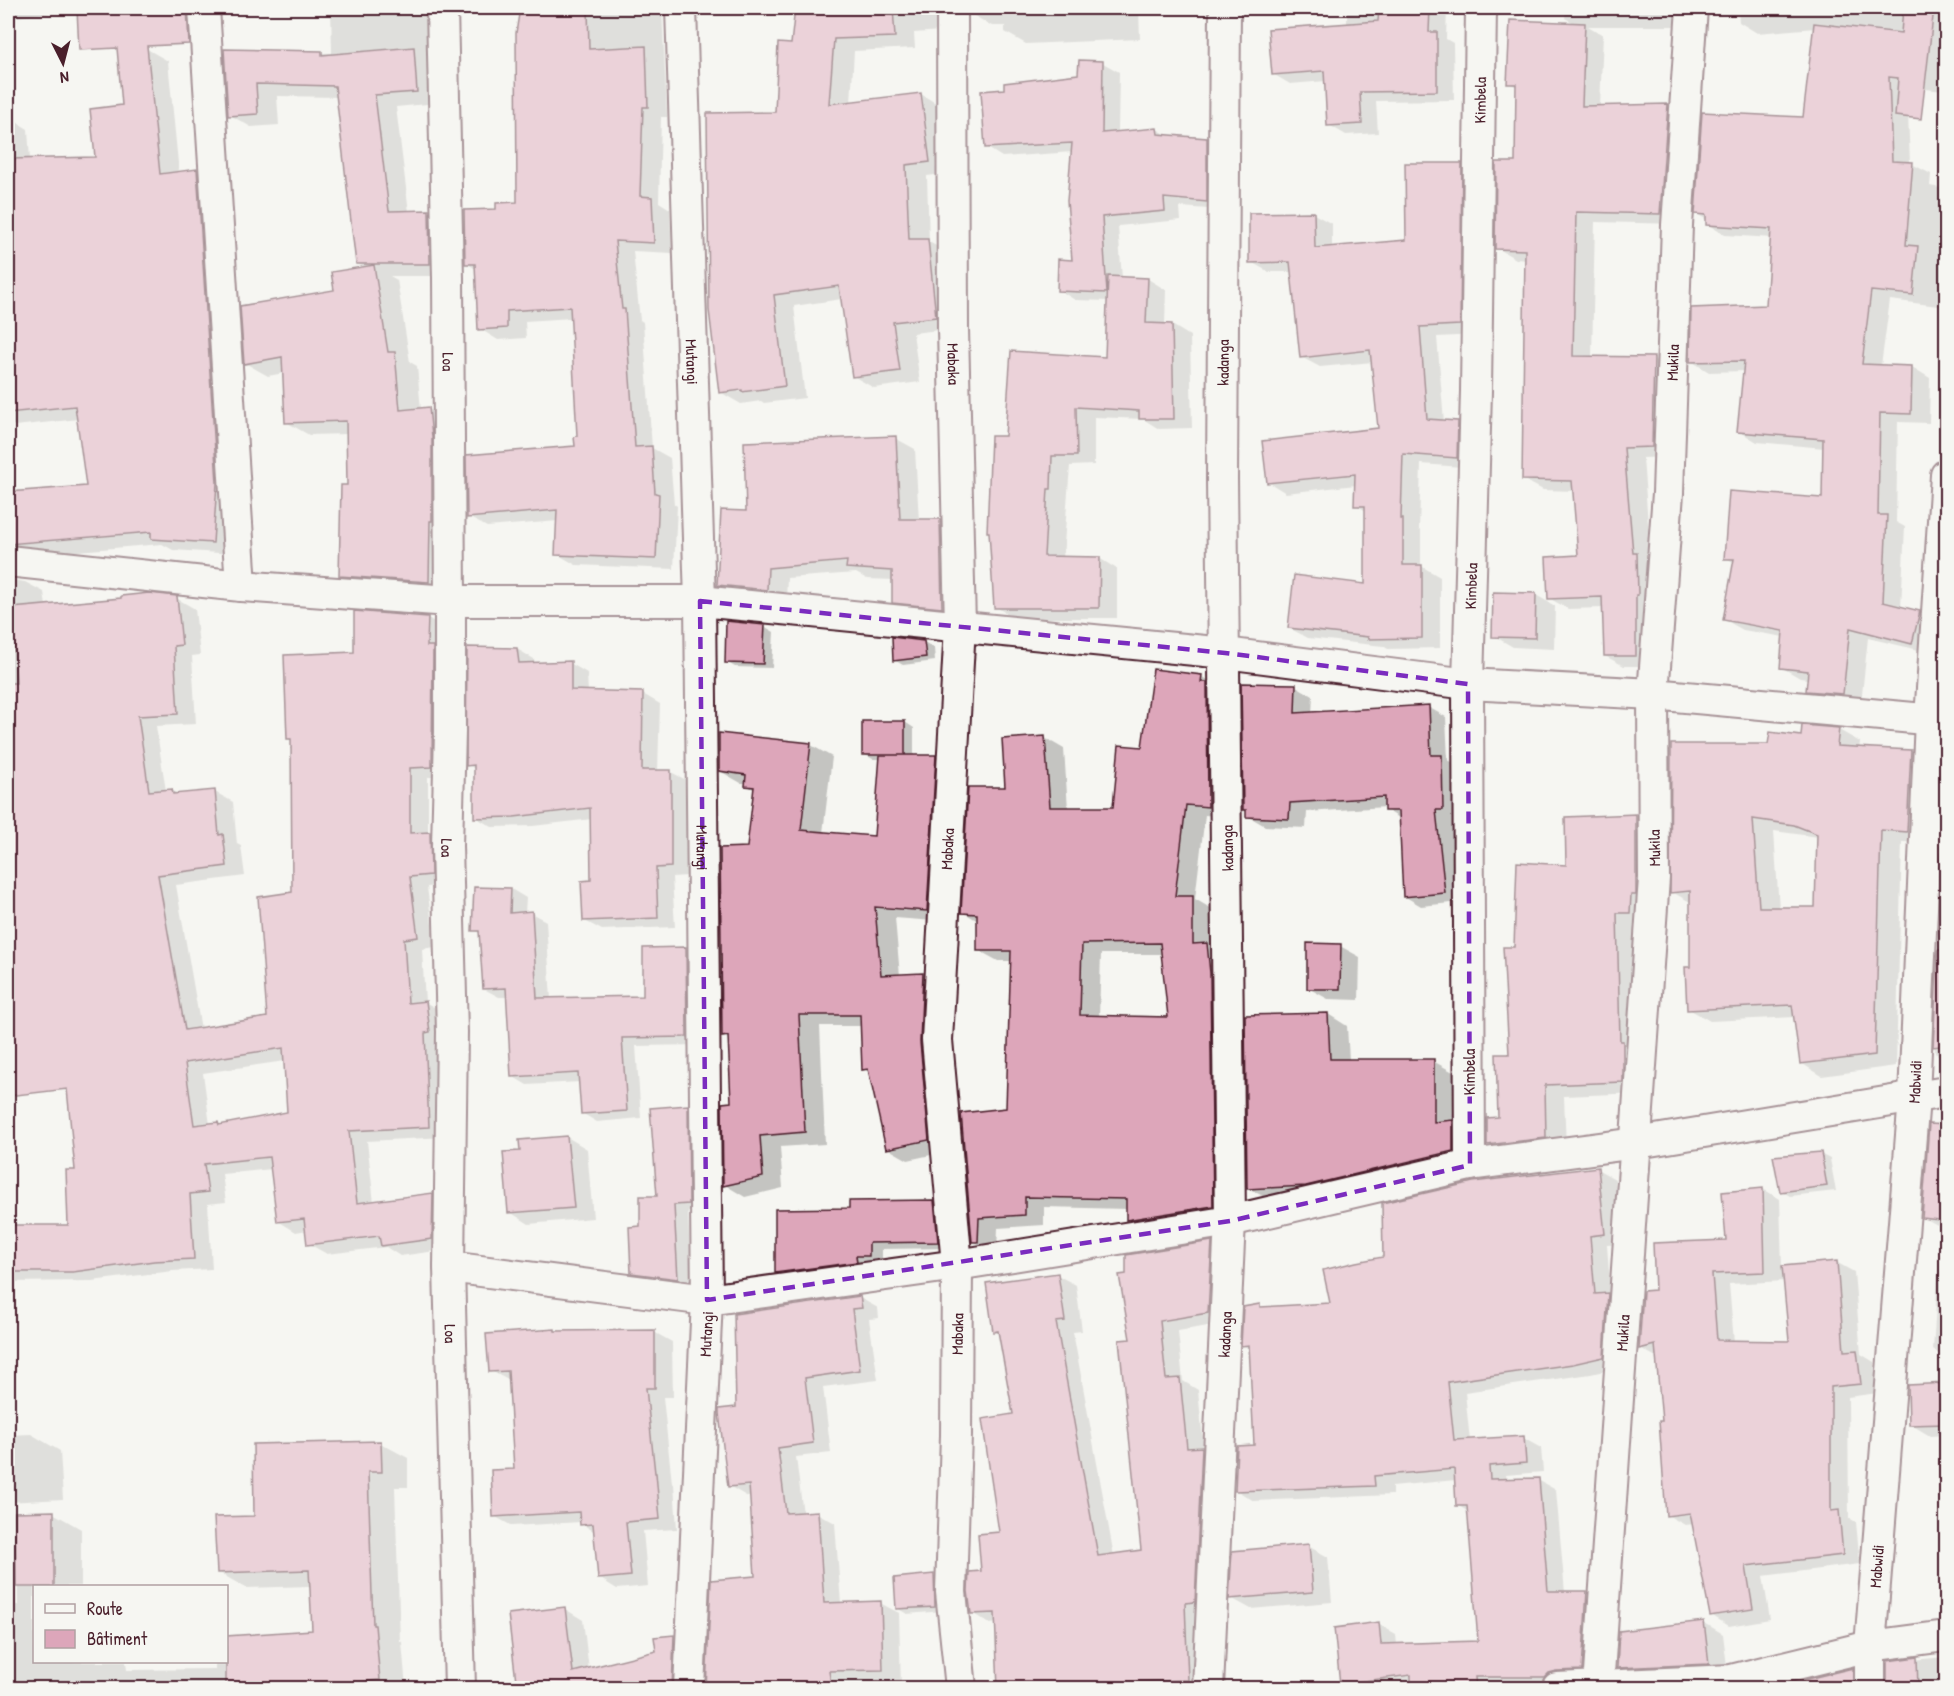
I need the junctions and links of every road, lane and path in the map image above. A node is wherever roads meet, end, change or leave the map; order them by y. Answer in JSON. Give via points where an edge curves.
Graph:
{"nodes":[{"id":1,"x":204,"y":8,"type":"edge"},
{"id":2,"x":442,"y":8,"type":"edge"},
{"id":3,"x":681,"y":8,"type":"edge"},
{"id":4,"x":952,"y":8,"type":"edge"},
{"id":5,"x":1225,"y":8,"type":"edge"},
{"id":6,"x":1481,"y":8,"type":"edge"},
{"id":7,"x":1692,"y":8,"type":"edge"},
{"id":8,"x":1947,"y":475,"type":"edge"},
{"id":9,"x":8,"y":561,"type":"edge"},
{"id":10,"x":241,"y":586,"type":"junction"},
{"id":11,"x":450,"y":601,"type":"junction"},
{"id":12,"x":700,"y":601,"type":"junction"},
{"id":13,"x":960,"y":626,"type":"junction"},
{"id":14,"x":1225,"y":653,"type":"junction"},
{"id":15,"x":1468,"y":684,"type":"junction"},
{"id":16,"x":1653,"y":694,"type":"junction"},
{"id":17,"x":1938,"y":720,"type":"edge"},
{"id":18,"x":1947,"y":1092,"type":"edge"},
{"id":19,"x":1914,"y":1098,"type":"junction"},
{"id":20,"x":1637,"y":1143,"type":"junction"},
{"id":21,"x":1470,"y":1165,"type":"junction"},
{"id":22,"x":1230,"y":1221,"type":"junction"},
{"id":23,"x":957,"y":1265,"type":"junction"},
{"id":24,"x":449,"y":1267,"type":"junction"},
{"id":25,"x":707,"y":1300,"type":"junction"},
{"id":26,"x":1947,"y":1636,"type":"edge"},
{"id":27,"x":1870,"y":1646,"type":"junction"},
{"id":28,"x":1598,"y":1687,"type":"edge"},
{"id":29,"x":460,"y":1689,"type":"edge"},
{"id":30,"x":689,"y":1689,"type":"edge"},
{"id":31,"x":961,"y":1689,"type":"edge"},
{"id":32,"x":1208,"y":1689,"type":"edge"},
{"id":33,"x":1557,"y":1689,"type":"edge"},
{"id":34,"x":1870,"y":1689,"type":"edge"}],
"edges":[{"from":1,"to":10,"type":"street"},
{"from":2,"to":11,"type":"street","name":"Loa"},
{"from":3,"to":12,"type":"street","name":"Mutangi"},
{"from":4,"to":13,"type":"street","name":"Mabaka","via":[[953,329]]},
{"from":5,"to":14,"type":"street","name":"kadanga"},
{"from":6,"to":15,"type":"street","name":"Kimbela"},
{"from":7,"to":16,"type":"street","name":"Mukila","via":[[1677,225],[1668,493]]},
{"from":8,"to":17,"type":"street","name":"Mabwidi"},
{"from":9,"to":10,"type":"street"},
{"from":10,"to":11,"type":"street"},
{"from":11,"to":12,"type":"street"},
{"from":11,"to":24,"type":"street","name":"Loa"},
{"from":12,"to":13,"type":"street"},
{"from":12,"to":25,"type":"street","name":"Mutangi"},
{"from":13,"to":14,"type":"street"},
{"from":13,"to":23,"type":"street","name":"Mabaka","via":[[937,1040]]},
{"from":14,"to":15,"type":"street"},
{"from":14,"to":22,"type":"street","name":"kadanga"},
{"from":15,"to":16,"type":"street"},
{"from":15,"to":21,"type":"street","name":"Kimbela"},
{"from":16,"to":17,"type":"street"},
{"from":16,"to":20,"type":"street","name":"Mukila","via":[[1654,878]]},
{"from":17,"to":19,"type":"street","name":"Mabwidi"},
{"from":18,"to":19,"type":"street"},
{"from":19,"to":20,"type":"street"},
{"from":19,"to":27,"type":"street","name":"Mabwidi"},
{"from":20,"to":21,"type":"street"},
{"from":20,"to":28,"type":"street","name":"Mukila"},
{"from":21,"to":22,"type":"street"},
{"from":22,"to":23,"type":"street"},
{"from":22,"to":32,"type":"street","name":"kadanga"},
{"from":23,"to":25,"type":"street"},
{"from":23,"to":31,"type":"street","name":"Mabaka","via":[[951,1592]]},
{"from":24,"to":25,"type":"street"},
{"from":24,"to":29,"type":"street","name":"Loa"},
{"from":25,"to":30,"type":"street","name":"Mutangi"},
{"from":26,"to":27,"type":"street"},
{"from":27,"to":28,"type":"street","via":[[1731,1680]]},
{"from":27,"to":34,"type":"street","name":"Mabwidi"},
{"from":28,"to":33,"type":"street"}]}
